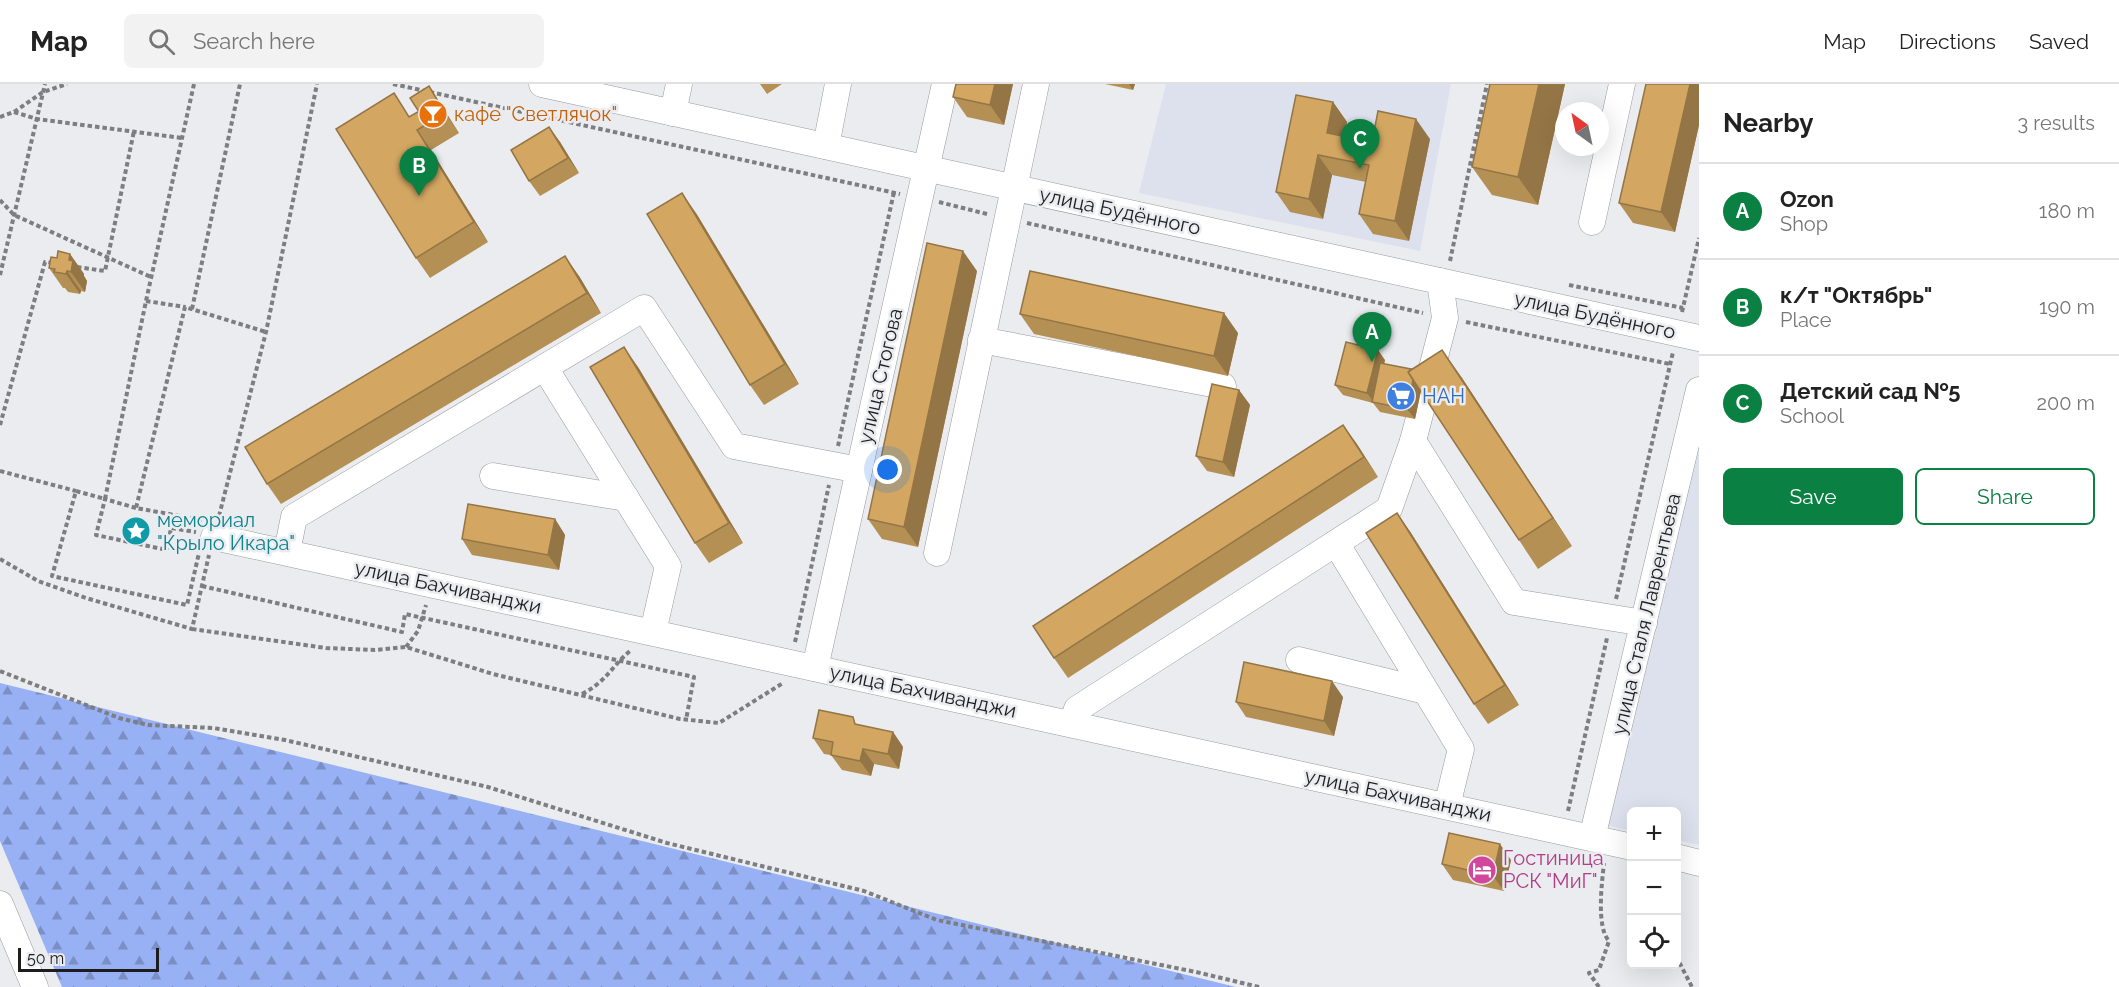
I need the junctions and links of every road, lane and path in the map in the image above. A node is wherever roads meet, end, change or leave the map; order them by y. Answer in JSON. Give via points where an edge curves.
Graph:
{"nodes":[{"id":1,"x":45,"y":84,"type":"edge"},
{"id":2,"x":67,"y":84,"type":"edge"},
{"id":3,"x":194,"y":84,"type":"edge"},
{"id":4,"x":240,"y":84,"type":"edge"},
{"id":5,"x":317,"y":84,"type":"edge"},
{"id":6,"x":393,"y":84,"type":"edge"},
{"id":7,"x":542,"y":84,"type":"edge"},
{"id":8,"x":679,"y":84,"type":"edge"},
{"id":9,"x":838,"y":84,"type":"edge"},
{"id":10,"x":945,"y":84,"type":"edge"},
{"id":11,"x":1036,"y":84,"type":"edge"},
{"id":12,"x":1487,"y":84,"type":"edge"},
{"id":13,"x":1623,"y":84,"type":"edge"},
{"id":14,"x":43,"y":92,"type":"junction"},
{"id":15,"x":15,"y":112,"type":"junction"},
{"id":16,"x":673,"y":113,"type":"junction"},
{"id":17,"x":0,"y":117,"type":"edge"},
{"id":18,"x":37,"y":119,"type":"junction"},
{"id":19,"x":134,"y":131,"type":"junction"},
{"id":20,"x":182,"y":138,"type":"junction"},
{"id":21,"x":826,"y":146,"type":"junction"},
{"id":22,"x":926,"y":168,"type":"junction"},
{"id":23,"x":1013,"y":188,"type":"junction"},
{"id":24,"x":894,"y":192,"type":"junction"},
{"id":25,"x":919,"y":198,"type":"junction"},
{"id":26,"x":0,"y":200,"type":"edge"},
{"id":27,"x":14,"y":215,"type":"junction"},
{"id":28,"x":1006,"y":218,"type":"junction"},
{"id":29,"x":1592,"y":222,"type":"dead end"},
{"id":30,"x":1699,"y":237,"type":"edge"},
{"id":31,"x":108,"y":257,"type":"junction"},
{"id":32,"x":1460,"y":263,"type":"dead end"},
{"id":33,"x":65,"y":265,"type":"edge"},
{"id":34,"x":75,"y":267,"type":"dead end"},
{"id":35,"x":0,"y":275,"type":"edge"},
{"id":36,"x":152,"y":276,"type":"junction"},
{"id":37,"x":1440,"y":281,"type":"junction"},
{"id":38,"x":1566,"y":284,"type":"dead end"},
{"id":39,"x":146,"y":301,"type":"junction"},
{"id":40,"x":185,"y":307,"type":"junction"},
{"id":41,"x":1683,"y":308,"type":"junction"},
{"id":42,"x":192,"y":309,"type":"junction"},
{"id":43,"x":1445,"y":318,"type":"junction"},
{"id":44,"x":266,"y":332,"type":"junction"},
{"id":45,"x":1688,"y":336,"type":"edge"},
{"id":46,"x":981,"y":340,"type":"junction"},
{"id":47,"x":1670,"y":364,"type":"junction"},
{"id":48,"x":545,"y":368,"type":"junction"},
{"id":49,"x":1223,"y":386,"type":"edge"},
{"id":50,"x":1699,"y":390,"type":"edge"},
{"id":51,"x":0,"y":425,"type":"edge"},
{"id":52,"x":1413,"y":441,"type":"junction"},
{"id":53,"x":834,"y":466,"type":"junction"},
{"id":54,"x":859,"y":470,"type":"junction"},
{"id":55,"x":0,"y":471,"type":"edge"},
{"id":56,"x":493,"y":476,"type":"dead end"},
{"id":57,"x":76,"y":491,"type":"junction"},
{"id":58,"x":626,"y":498,"type":"junction"},
{"id":59,"x":105,"y":499,"type":"junction"},
{"id":60,"x":135,"y":508,"type":"junction"},
{"id":61,"x":212,"y":531,"type":"junction"},
{"id":62,"x":1336,"y":543,"type":"junction"},
{"id":63,"x":287,"y":552,"type":"junction"},
{"id":64,"x":937,"y":553,"type":"dead end"},
{"id":65,"x":0,"y":559,"type":"edge"},
{"id":66,"x":432,"y":584,"type":"junction"},
{"id":67,"x":202,"y":586,"type":"junction"},
{"id":68,"x":422,"y":617,"type":"junction"},
{"id":69,"x":1612,"y":618,"type":"junction"},
{"id":70,"x":1644,"y":623,"type":"junction"},
{"id":71,"x":192,"y":628,"type":"junction"},
{"id":72,"x":653,"y":632,"type":"junction"},
{"id":73,"x":794,"y":646,"type":"dead end"},
{"id":74,"x":406,"y":647,"type":"junction"},
{"id":75,"x":620,"y":660,"type":"junction"},
{"id":76,"x":1299,"y":660,"type":"dead end"},
{"id":77,"x":812,"y":667,"type":"junction"},
{"id":78,"x":0,"y":671,"type":"edge"},
{"id":79,"x":1425,"y":691,"type":"junction"},
{"id":80,"x":582,"y":694,"type":"junction"},
{"id":81,"x":686,"y":720,"type":"junction"},
{"id":82,"x":1072,"y":723,"type":"junction"},
{"id":83,"x":1447,"y":806,"type":"junction"},
{"id":84,"x":1569,"y":811,"type":"dead end"},
{"id":85,"x":1592,"y":838,"type":"junction"},
{"id":86,"x":1627,"y":846,"type":"edge"},
{"id":87,"x":1681,"y":859,"type":"edge"},
{"id":88,"x":1699,"y":863,"type":"edge"},
{"id":89,"x":0,"y":904,"type":"edge"},
{"id":90,"x":1681,"y":964,"type":"edge"},
{"id":91,"x":35,"y":987,"type":"edge"},
{"id":92,"x":1259,"y":987,"type":"edge"},
{"id":93,"x":1599,"y":987,"type":"edge"},
{"id":94,"x":1692,"y":987,"type":"edge"}],
"edges":[{"from":1,"to":14,"type":"path"},
{"from":2,"to":14,"type":"path"},
{"from":3,"to":20,"type":"path"},
{"from":4,"to":42,"type":"path"},
{"from":5,"to":44,"type":"path"},
{"from":6,"to":24,"type":"path"},
{"from":7,"to":16,"type":"street","name":"улица Будённого"},
{"from":8,"to":16,"type":"street"},
{"from":9,"to":21,"type":"street"},
{"from":10,"to":22,"type":"street","name":"улица Стогова"},
{"from":11,"to":23,"type":"street"},
{"from":12,"to":32,"type":"path","via":[[1449,261]]},
{"from":13,"to":29,"type":"street"},
{"from":14,"to":15,"type":"path"},
{"from":14,"to":18,"type":"path"},
{"from":15,"to":17,"type":"path"},
{"from":15,"to":18,"type":"path"},
{"from":16,"to":21,"type":"street","name":"улица Будённого"},
{"from":18,"to":19,"type":"path"},
{"from":18,"to":27,"type":"path"},
{"from":19,"to":20,"type":"path"},
{"from":19,"to":31,"type":"path"},
{"from":20,"to":36,"type":"path"},
{"from":21,"to":22,"type":"street","name":"улица Будённого"},
{"from":22,"to":23,"type":"street","name":"улица Будённого"},
{"from":22,"to":25,"type":"street","name":"улица Стогова"},
{"from":23,"to":28,"type":"street"},
{"from":23,"to":37,"type":"street","name":"улица Будённого"},
{"from":24,"to":25,"type":"path"},
{"from":24,"to":53,"type":"path"},
{"from":25,"to":28,"type":"path"},
{"from":25,"to":54,"type":"street","name":"улица Стогова"},
{"from":26,"to":27,"type":"path"},
{"from":27,"to":31,"type":"path"},
{"from":27,"to":35,"type":"path"},
{"from":28,"to":43,"type":"path"},
{"from":28,"to":46,"type":"street"},
{"from":30,"to":41,"type":"path"},
{"from":31,"to":34,"type":"path","via":[[105,271]]},
{"from":31,"to":36,"type":"path"},
{"from":33,"to":51,"type":"path","via":[[45,262]]},
{"from":36,"to":39,"type":"path"},
{"from":37,"to":43,"type":"street"},
{"from":37,"to":45,"type":"street","name":"улица Будённого"},
{"from":38,"to":41,"type":"path"},
{"from":39,"to":40,"type":"path"},
{"from":39,"to":59,"type":"path"},
{"from":40,"to":42,"type":"path"},
{"from":40,"to":60,"type":"path"},
{"from":41,"to":45,"type":"path"},
{"from":42,"to":44,"type":"path"},
{"from":43,"to":47,"type":"path"},
{"from":43,"to":52,"type":"street"},
{"from":44,"to":61,"type":"path"},
{"from":45,"to":47,"type":"path"},
{"from":46,"to":49,"type":"street"},
{"from":46,"to":64,"type":"street"},
{"from":47,"to":69,"type":"path"},
{"from":48,"to":53,"type":"street","via":[[644,308],[734,446]]},
{"from":48,"to":58,"type":"street"},
{"from":48,"to":63,"type":"street","via":[[294,518]]},
{"from":50,"to":70,"type":"street","name":"улица Сталя Лаврентьева"},
{"from":52,"to":62,"type":"street","via":[[1389,509]]},
{"from":52,"to":69,"type":"street","via":[[1514,602]]},
{"from":53,"to":54,"type":"street"},
{"from":53,"to":73,"type":"path"},
{"from":54,"to":77,"type":"street","name":"улица Стогова"},
{"from":55,"to":57,"type":"path"},
{"from":56,"to":58,"type":"street"},
{"from":57,"to":59,"type":"path"},
{"from":57,"to":61,"type":"path","via":[[52,576],[187,605]]},
{"from":58,"to":72,"type":"street","via":[[668,567]]},
{"from":59,"to":60,"type":"path"},
{"from":59,"to":61,"type":"path","via":[[96,535],[167,550],[171,528]]},
{"from":60,"to":61,"type":"path"},
{"from":61,"to":63,"type":"street","name":"улица Бахчиванджи"},
{"from":61,"to":67,"type":"path"},
{"from":62,"to":79,"type":"street"},
{"from":62,"to":82,"type":"street","via":[[1077,709]]},
{"from":63,"to":66,"type":"street","name":"улица Бахчиванджи"},
{"from":65,"to":71,"type":"path","via":[[38,580],[86,598]]},
{"from":66,"to":68,"type":"path"},
{"from":66,"to":72,"type":"street","name":"улица Бахчиванджи"},
{"from":67,"to":68,"type":"path","via":[[402,632],[405,614]]},
{"from":67,"to":71,"type":"path"},
{"from":68,"to":74,"type":"path","via":[[418,631]]},
{"from":68,"to":75,"type":"path"},
{"from":69,"to":70,"type":"street"},
{"from":69,"to":84,"type":"path"},
{"from":70,"to":85,"type":"street","name":"улица Сталя Лаврентьева"},
{"from":71,"to":74,"type":"path","via":[[326,648]]},
{"from":72,"to":75,"type":"path"},
{"from":72,"to":77,"type":"street","name":"улица Бахчиванджи"},
{"from":74,"to":80,"type":"path","via":[[493,674]]},
{"from":75,"to":80,"type":"path","via":[[606,678]]},
{"from":75,"to":81,"type":"path","via":[[694,677]]},
{"from":76,"to":79,"type":"street"},
{"from":77,"to":81,"type":"path","via":[[719,723]]},
{"from":77,"to":82,"type":"street","name":"улица Бахчиванджи"},
{"from":78,"to":92,"type":"path","via":[[129,721],[213,728],[285,740],[488,787],[667,843],[864,891],[937,920]]},
{"from":79,"to":83,"type":"street","via":[[1461,749]]},
{"from":80,"to":81,"type":"path"},
{"from":82,"to":83,"type":"street","name":"улица Бахчиванджи"},
{"from":83,"to":85,"type":"street","name":"улица Бахчиванджи"},
{"from":85,"to":86,"type":"street","name":"улица Бахчиванджи"},
{"from":85,"to":93,"type":"path","via":[[1604,859],[1601,897],[1604,936],[1609,941],[1599,970],[1589,973]]},
{"from":87,"to":88,"type":"street"},
{"from":89,"to":91,"type":"street"},
{"from":90,"to":94,"type":"path"}]}
